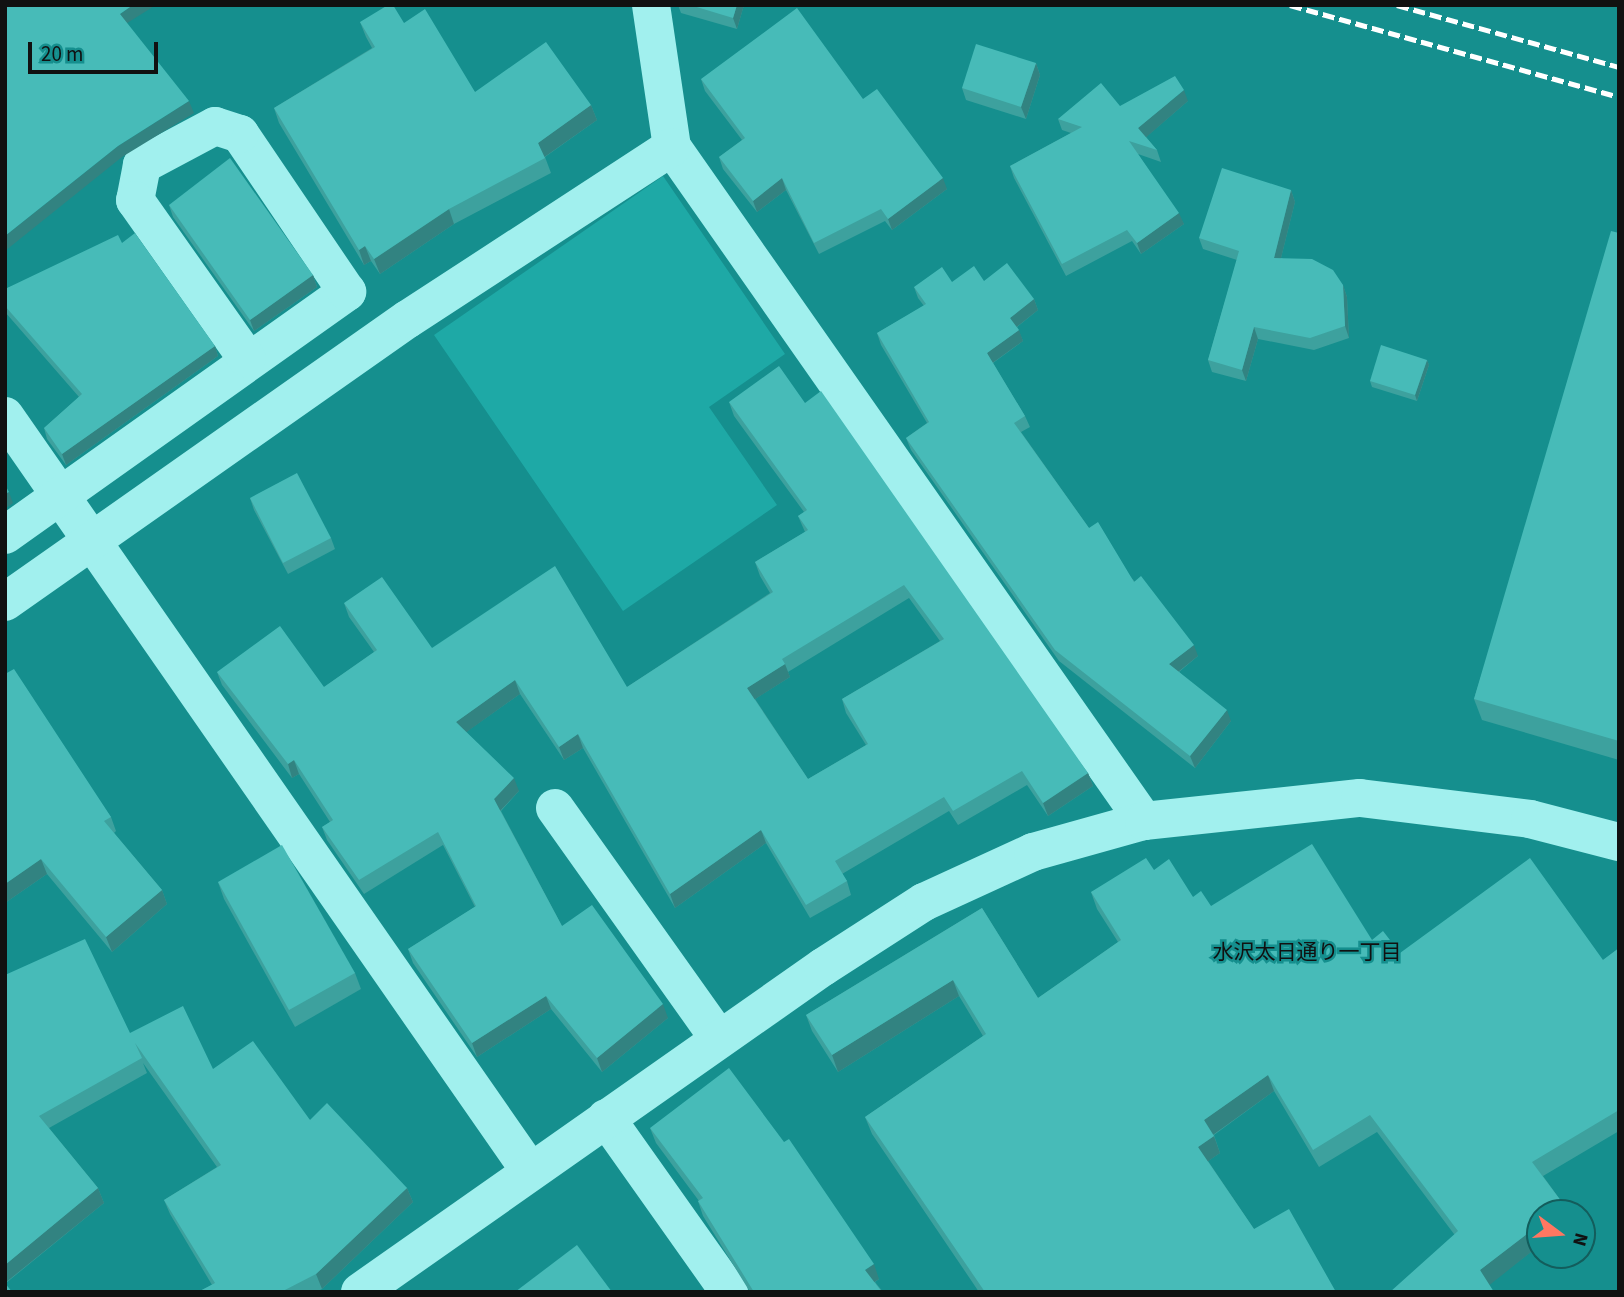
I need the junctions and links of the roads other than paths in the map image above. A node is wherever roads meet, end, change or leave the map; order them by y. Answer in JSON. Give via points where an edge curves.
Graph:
{"nodes":[{"id":1,"x":651,"y":5,"type":"edge"},
{"id":2,"x":672,"y":147,"type":"junction"},
{"id":3,"x":247,"y":359,"type":"junction"},
{"id":4,"x":5,"y":416,"type":"edge"},
{"id":5,"x":59,"y":496,"type":"junction"},
{"id":6,"x":5,"y":535,"type":"edge"},
{"id":7,"x":90,"y":542,"type":"junction"},
{"id":8,"x":5,"y":602,"type":"edge"},
{"id":9,"x":555,"y":808,"type":"dead end"},
{"id":10,"x":1144,"y":821,"type":"junction"},
{"id":11,"x":1619,"y":842,"type":"edge"},
{"id":12,"x":719,"y":1039,"type":"junction"},
{"id":13,"x":606,"y":1118,"type":"junction"},
{"id":14,"x":530,"y":1171,"type":"junction"},
{"id":15,"x":360,"y":1292,"type":"edge"},
{"id":16,"x":729,"y":1292,"type":"edge"}],
"edges":[{"from":1,"to":2,"type":"street"},
{"from":2,"to":7,"type":"street","via":[[408,319]]},
{"from":2,"to":10,"type":"street"},
{"from":3,"to":3,"type":"street","via":[[135,200],[142,165],[215,126],[240,134],[347,292]]},
{"from":3,"to":5,"type":"street"},
{"from":4,"to":5,"type":"street"},
{"from":5,"to":6,"type":"street"},
{"from":5,"to":7,"type":"street"},
{"from":7,"to":8,"type":"street"},
{"from":7,"to":14,"type":"street"},
{"from":9,"to":12,"type":"street"},
{"from":10,"to":11,"type":"street","via":[[1360,798],[1530,819]]},
{"from":10,"to":12,"type":"street","via":[[1034,852],[924,902]]},
{"from":12,"to":13,"type":"street"},
{"from":13,"to":14,"type":"street"},
{"from":13,"to":16,"type":"street"},
{"from":14,"to":15,"type":"street"}]}
